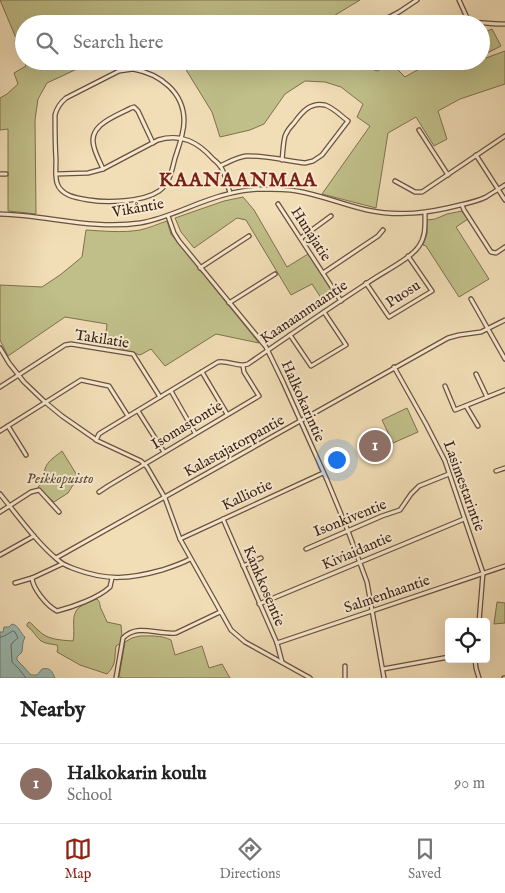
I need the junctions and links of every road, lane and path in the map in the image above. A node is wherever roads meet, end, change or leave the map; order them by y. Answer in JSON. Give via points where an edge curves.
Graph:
{"nodes":[{"id":1,"x":417,"y":0,"type":"edge"},
{"id":2,"x":459,"y":0,"type":"edge"},
{"id":3,"x":393,"y":15,"type":"edge"},
{"id":4,"x":466,"y":15,"type":"edge"},
{"id":5,"x":505,"y":24,"type":"edge"},
{"id":6,"x":490,"y":25,"type":"edge"},
{"id":7,"x":126,"y":70,"type":"edge"},
{"id":8,"x":138,"y":70,"type":"edge"},
{"id":9,"x":419,"y":130,"type":"dead end"},
{"id":10,"x":505,"y":136,"type":"edge"},
{"id":11,"x":181,"y":138,"type":"junction"},
{"id":12,"x":153,"y":142,"type":"junction"},
{"id":13,"x":476,"y":155,"type":"junction"},
{"id":14,"x":282,"y":160,"type":"junction"},
{"id":15,"x":220,"y":166,"type":"junction"},
{"id":16,"x":103,"y":169,"type":"junction"},
{"id":17,"x":0,"y":174,"type":"edge"},
{"id":18,"x":6,"y":174,"type":"dead end"},
{"id":19,"x":56,"y":174,"type":"junction"},
{"id":20,"x":448,"y":174,"type":"junction"},
{"id":21,"x":395,"y":181,"type":"dead end"},
{"id":22,"x":505,"y":185,"type":"edge"},
{"id":23,"x":498,"y":190,"type":"junction"},
{"id":24,"x":230,"y":193,"type":"junction"},
{"id":25,"x":505,"y":200,"type":"edge"},
{"id":26,"x":278,"y":204,"type":"dead end"},
{"id":27,"x":462,"y":205,"type":"junction"},
{"id":28,"x":425,"y":213,"type":"junction"},
{"id":29,"x":0,"y":214,"type":"edge"},
{"id":30,"x":168,"y":216,"type":"junction"},
{"id":31,"x":331,"y":216,"type":"dead end"},
{"id":32,"x":382,"y":230,"type":"dead end"},
{"id":33,"x":249,"y":236,"type":"dead end"},
{"id":34,"x":301,"y":238,"type":"junction"},
{"id":35,"x":505,"y":247,"type":"edge"},
{"id":36,"x":408,"y":256,"type":"junction"},
{"id":37,"x":200,"y":268,"type":"junction"},
{"id":38,"x":323,"y":272,"type":"junction"},
{"id":39,"x":275,"y":274,"type":"dead end"},
{"id":40,"x":366,"y":283,"type":"junction"},
{"id":41,"x":471,"y":299,"type":"dead end"},
{"id":42,"x":341,"y":301,"type":"junction"},
{"id":43,"x":229,"y":303,"type":"junction"},
{"id":44,"x":324,"y":312,"type":"junction"},
{"id":45,"x":505,"y":320,"type":"edge"},
{"id":46,"x":488,"y":329,"type":"junction"},
{"id":47,"x":290,"y":335,"type":"junction"},
{"id":48,"x":0,"y":348,"type":"edge"},
{"id":49,"x":268,"y":350,"type":"junction"},
{"id":50,"x":505,"y":358,"type":"edge"},
{"id":51,"x":243,"y":366,"type":"junction"},
{"id":52,"x":394,"y":368,"type":"junction"},
{"id":53,"x":202,"y":372,"type":"junction"},
{"id":54,"x":476,"y":374,"type":"dead end"},
{"id":55,"x":18,"y":375,"type":"junction"},
{"id":56,"x":445,"y":386,"type":"dead end"},
{"id":57,"x":0,"y":387,"type":"edge"},
{"id":58,"x":505,"y":391,"type":"edge"},
{"id":59,"x":171,"y":392,"type":"junction"},
{"id":60,"x":487,"y":397,"type":"junction"},
{"id":61,"x":160,"y":398,"type":"junction"},
{"id":62,"x":45,"y":402,"type":"junction"},
{"id":63,"x":466,"y":406,"type":"junction"},
{"id":64,"x":138,"y":411,"type":"junction"},
{"id":65,"x":227,"y":414,"type":"junction"},
{"id":66,"x":128,"y":416,"type":"junction"},
{"id":67,"x":300,"y":422,"type":"junction"},
{"id":68,"x":8,"y":426,"type":"junction"},
{"id":69,"x":478,"y":426,"type":"dead end"},
{"id":70,"x":0,"y":431,"type":"edge"},
{"id":71,"x":195,"y":433,"type":"junction"},
{"id":72,"x":96,"y":440,"type":"junction"},
{"id":73,"x":164,"y":452,"type":"junction"},
{"id":74,"x":26,"y":455,"type":"dead end"},
{"id":75,"x":145,"y":464,"type":"junction"},
{"id":76,"x":505,"y":468,"type":"edge"},
{"id":77,"x":496,"y":471,"type":"dead end"},
{"id":78,"x":323,"y":473,"type":"junction"},
{"id":79,"x":449,"y":474,"type":"junction"},
{"id":80,"x":99,"y":492,"type":"dead end"},
{"id":81,"x":0,"y":494,"type":"edge"},
{"id":82,"x":165,"y":498,"type":"junction"},
{"id":83,"x":10,"y":506,"type":"junction"},
{"id":84,"x":0,"y":512,"type":"edge"},
{"id":85,"x":59,"y":512,"type":"dead end"},
{"id":86,"x":223,"y":519,"type":"junction"},
{"id":87,"x":464,"y":519,"type":"junction"},
{"id":88,"x":348,"y":531,"type":"junction"},
{"id":89,"x":34,"y":536,"type":"junction"},
{"id":90,"x":180,"y":539,"type":"junction"},
{"id":91,"x":306,"y":549,"type":"dead end"},
{"id":92,"x":0,"y":555,"type":"edge"},
{"id":93,"x":56,"y":558,"type":"junction"},
{"id":94,"x":190,"y":558,"type":"junction"},
{"id":95,"x":261,"y":558,"type":"dead end"},
{"id":96,"x":360,"y":562,"type":"junction"},
{"id":97,"x":62,"y":563,"type":"junction"},
{"id":98,"x":243,"y":566,"type":"junction"},
{"id":99,"x":505,"y":566,"type":"edge"},
{"id":100,"x":483,"y":573,"type":"junction"},
{"id":101,"x":32,"y":578,"type":"junction"},
{"id":102,"x":112,"y":578,"type":"junction"},
{"id":103,"x":15,"y":583,"type":"dead end"},
{"id":104,"x":259,"y":604,"type":"junction"},
{"id":105,"x":373,"y":610,"type":"junction"},
{"id":106,"x":220,"y":612,"type":"junction"},
{"id":107,"x":478,"y":618,"type":"edge"},
{"id":108,"x":277,"y":644,"type":"junction"},
{"id":109,"x":445,"y":658,"type":"edge"},
{"id":110,"x":282,"y":662,"type":"junction"},
{"id":111,"x":475,"y":663,"type":"edge"},
{"id":112,"x":345,"y":666,"type":"dead end"},
{"id":113,"x":383,"y":669,"type":"junction"},
{"id":114,"x":116,"y":678,"type":"edge"},
{"id":115,"x":310,"y":678,"type":"edge"},
{"id":116,"x":345,"y":678,"type":"edge"},
{"id":117,"x":384,"y":678,"type":"edge"},
{"id":118,"x":478,"y":678,"type":"edge"}],
"edges":[{"from":1,"to":3,"type":"street"},
{"from":2,"to":4,"type":"street"},
{"from":5,"to":6,"type":"street"},
{"from":7,"to":19,"type":"street","via":[[60,103],[55,115]]},
{"from":8,"to":11,"type":"street","via":[[163,81],[176,94],[183,109]]},
{"from":9,"to":20,"type":"street"},
{"from":10,"to":13,"type":"street"},
{"from":11,"to":12,"type":"street","via":[[170,137]]},
{"from":11,"to":15,"type":"street","via":[[200,146]]},
{"from":11,"to":19,"type":"street","via":[[170,177],[159,191],[148,196],[104,201],[77,198],[60,188]]},
{"from":12,"to":16,"type":"street"},
{"from":12,"to":16,"type":"street","via":[[134,107],[100,124],[93,146]]},
{"from":13,"to":20,"type":"street"},
{"from":13,"to":23,"type":"street"},
{"from":14,"to":14,"type":"street","via":[[305,163],[317,159],[348,121],[326,106],[308,108],[287,132]]},
{"from":14,"to":15,"type":"street","via":[[246,156]]},
{"from":15,"to":24,"type":"street"},
{"from":16,"to":19,"type":"street"},
{"from":17,"to":18,"type":"street"},
{"from":20,"to":21,"type":"street","via":[[420,193]]},
{"from":22,"to":23,"type":"street"},
{"from":23,"to":25,"type":"street"},
{"from":23,"to":27,"type":"street"},
{"from":24,"to":28,"type":"street","name":"Vikåntie","via":[[258,189],[288,190],[378,212]]},
{"from":24,"to":30,"type":"street","name":"Vikåntie"},
{"from":26,"to":34,"type":"street","name":"Hunajatie"},
{"from":27,"to":28,"type":"street"},
{"from":27,"to":35,"type":"street","via":[[491,252],[496,253]]},
{"from":28,"to":36,"type":"street","name":"Kaanaanmaantie","via":[[424,237]]},
{"from":29,"to":30,"type":"street","name":"Vikåntie","via":[[106,225]]},
{"from":30,"to":37,"type":"street","name":"Halkokarintie","via":[[176,236]]},
{"from":31,"to":34,"type":"street"},
{"from":32,"to":38,"type":"street","via":[[378,236]]},
{"from":33,"to":37,"type":"street"},
{"from":34,"to":38,"type":"street","name":"Hunajatie"},
{"from":36,"to":40,"type":"street","name":"Kaanaanmaantie"},
{"from":36,"to":40,"type":"street","name":"Puosu","via":[[432,291],[389,317]]},
{"from":37,"to":43,"type":"street","name":"Halkokarintie"},
{"from":38,"to":42,"type":"street","name":"Hunajatie"},
{"from":39,"to":43,"type":"street"},
{"from":40,"to":42,"type":"street","name":"Kaanaanmaantie"},
{"from":41,"to":46,"type":"street"},
{"from":42,"to":44,"type":"street","name":"Kaanaanmaantie"},
{"from":43,"to":49,"type":"street","name":"Halkokarintie"},
{"from":44,"to":47,"type":"street","name":"Kaanaanmaantie"},
{"from":44,"to":47,"type":"street","via":[[346,345],[310,366]]},
{"from":45,"to":46,"type":"street","name":"Kalastajatorpantie"},
{"from":46,"to":50,"type":"street"},
{"from":46,"to":52,"type":"street","name":"Kalastajatorpantie","via":[[454,335]]},
{"from":47,"to":49,"type":"street","name":"Kaanaanmaantie"},
{"from":48,"to":55,"type":"street"},
{"from":49,"to":51,"type":"street","name":"Kaanaanmaantie"},
{"from":49,"to":67,"type":"street","name":"Halkokarintie"},
{"from":51,"to":53,"type":"street","via":[[222,361]]},
{"from":51,"to":65,"type":"street","name":"Isomastontie","via":[[259,396]]},
{"from":52,"to":67,"type":"street","name":"Kalastajatorpantie"},
{"from":52,"to":79,"type":"street","name":"Lasimestarintie","via":[[439,448]]},
{"from":53,"to":59,"type":"street"},
{"from":53,"to":65,"type":"street"},
{"from":54,"to":60,"type":"street"},
{"from":55,"to":57,"type":"street","name":"Takilatie"},
{"from":55,"to":61,"type":"street","name":"Takilatie","via":[[65,346],[75,344],[133,354]]},
{"from":55,"to":62,"type":"street"},
{"from":56,"to":63,"type":"street","via":[[455,410]]},
{"from":58,"to":60,"type":"street"},
{"from":59,"to":61,"type":"street"},
{"from":59,"to":71,"type":"street"},
{"from":60,"to":63,"type":"street"},
{"from":61,"to":64,"type":"street"},
{"from":62,"to":66,"type":"street","via":[[82,380],[109,386]]},
{"from":62,"to":68,"type":"street"},
{"from":62,"to":72,"type":"street"},
{"from":63,"to":69,"type":"street"},
{"from":64,"to":66,"type":"street"},
{"from":64,"to":73,"type":"street"},
{"from":65,"to":71,"type":"street","name":"Isomastontie"},
{"from":66,"to":72,"type":"street","via":[[102,432]]},
{"from":67,"to":78,"type":"street","name":"Halkokarintie"},
{"from":67,"to":82,"type":"street","name":"Kalastajatorpantie"},
{"from":68,"to":70,"type":"street"},
{"from":68,"to":74,"type":"street"},
{"from":71,"to":73,"type":"street","name":"Isomastontie"},
{"from":72,"to":75,"type":"street"},
{"from":73,"to":75,"type":"street","name":"Isomastontie"},
{"from":75,"to":80,"type":"street","name":"Isomastontie"},
{"from":75,"to":82,"type":"street"},
{"from":76,"to":77,"type":"street"},
{"from":78,"to":86,"type":"street","name":"Kalliotie"},
{"from":78,"to":88,"type":"street","name":"Halkokarintie"},
{"from":79,"to":87,"type":"street","name":"Lasimestarintie"},
{"from":79,"to":88,"type":"street","name":"Isonkiventie","via":[[419,486],[400,510]]},
{"from":81,"to":83,"type":"street"},
{"from":82,"to":90,"type":"street"},
{"from":82,"to":93,"type":"street","name":"Kalastajatorpantie"},
{"from":83,"to":84,"type":"street"},
{"from":83,"to":85,"type":"street","via":[[39,490]]},
{"from":83,"to":89,"type":"street"},
{"from":86,"to":90,"type":"street","name":"Kalliotie"},
{"from":86,"to":98,"type":"street","name":"Kankkosentie"},
{"from":87,"to":96,"type":"street","name":"Kiviaidantie"},
{"from":87,"to":100,"type":"street","name":"Lasimestarintie"},
{"from":88,"to":91,"type":"street","name":"Isonkiventie"},
{"from":88,"to":96,"type":"street","name":"Halkokarintie"},
{"from":89,"to":92,"type":"street"},
{"from":89,"to":93,"type":"street"},
{"from":90,"to":94,"type":"street"},
{"from":93,"to":97,"type":"street"},
{"from":94,"to":102,"type":"street","via":[[149,574]]},
{"from":94,"to":106,"type":"street"},
{"from":95,"to":98,"type":"street"},
{"from":96,"to":104,"type":"street","name":"Kiviaidantie"},
{"from":96,"to":105,"type":"street","name":"Halkokarintie","via":[[370,589]]},
{"from":97,"to":101,"type":"street"},
{"from":97,"to":102,"type":"street"},
{"from":98,"to":104,"type":"street","name":"Kankkosentie"},
{"from":99,"to":100,"type":"street","name":"Salmenhaantie"},
{"from":100,"to":105,"type":"street","name":"Salmenhaantie"},
{"from":100,"to":107,"type":"street","name":"Lasimestarintie"},
{"from":101,"to":102,"type":"street","via":[[34,586],[56,611],[103,592],[110,587]]},
{"from":101,"to":103,"type":"street"},
{"from":104,"to":108,"type":"street","name":"Kankkosentie"},
{"from":105,"to":108,"type":"street","name":"Salmenhaantie"},
{"from":105,"to":113,"type":"street","name":"Halkokarintie"},
{"from":106,"to":110,"type":"street","via":[[235,634]]},
{"from":106,"to":114,"type":"street","via":[[176,633],[136,630],[128,634],[123,638]]},
{"from":108,"to":110,"type":"street","name":"Kankkosentie"},
{"from":109,"to":113,"type":"street"},
{"from":110,"to":115,"type":"street"},
{"from":111,"to":118,"type":"street"},
{"from":112,"to":116,"type":"street"},
{"from":113,"to":117,"type":"street","name":"Halkokarintie"}]}
